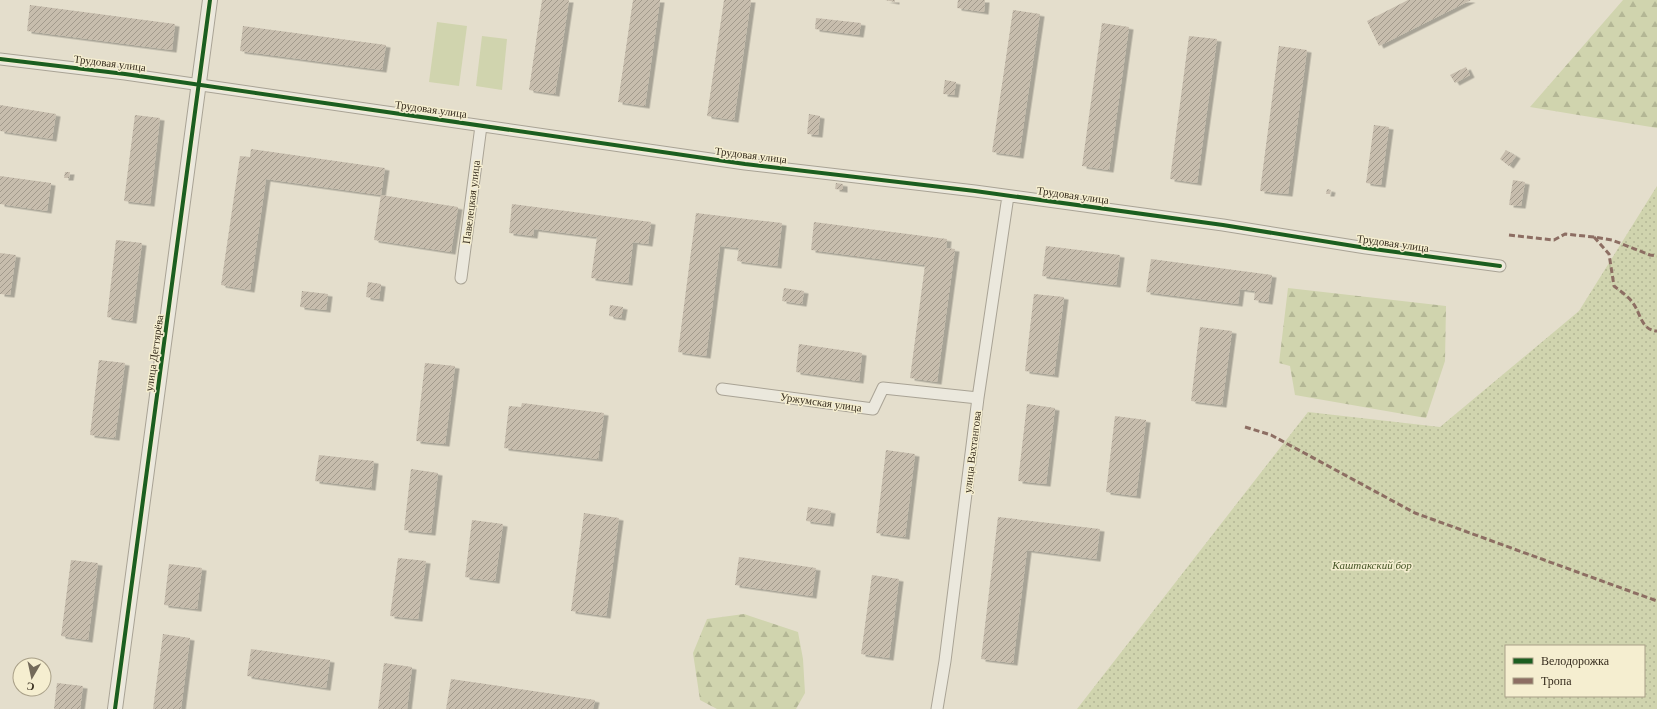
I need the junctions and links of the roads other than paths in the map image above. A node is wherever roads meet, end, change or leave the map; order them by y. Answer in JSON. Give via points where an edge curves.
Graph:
{"nodes":[{"id":1,"x":210,"y":0,"type":"edge"},
{"id":2,"x":0,"y":59,"type":"edge"},
{"id":3,"x":199,"y":85,"type":"junction"},
{"id":4,"x":481,"y":126,"type":"junction"},
{"id":5,"x":1008,"y":196,"type":"junction"},
{"id":6,"x":1500,"y":266,"type":"dead end"},
{"id":7,"x":461,"y":278,"type":"dead end"},
{"id":8,"x":722,"y":389,"type":"dead end"},
{"id":9,"x":978,"y":398,"type":"junction"},
{"id":10,"x":115,"y":709,"type":"edge"},
{"id":11,"x":937,"y":709,"type":"edge"}],
"edges":[{"from":1,"to":3,"type":"street","name":"улица Дегтярёва"},
{"from":2,"to":3,"type":"street","name":"Трудовая улица"},
{"from":3,"to":4,"type":"street","name":"Трудовая улица"},
{"from":3,"to":10,"type":"street","name":"улица Дегтярёва"},
{"from":4,"to":5,"type":"street","name":"Трудовая улица","via":[[745,164]]},
{"from":4,"to":7,"type":"street","name":"Павелецкая улица"},
{"from":5,"to":6,"type":"street","name":"Трудовая улица"},
{"from":5,"to":9,"type":"street","name":"улица Вахтангова"},
{"from":8,"to":9,"type":"street","name":"Уржумская улица","via":[[873,409],[883,388]]},
{"from":9,"to":11,"type":"street","name":"улица Вахтангова"}]}
